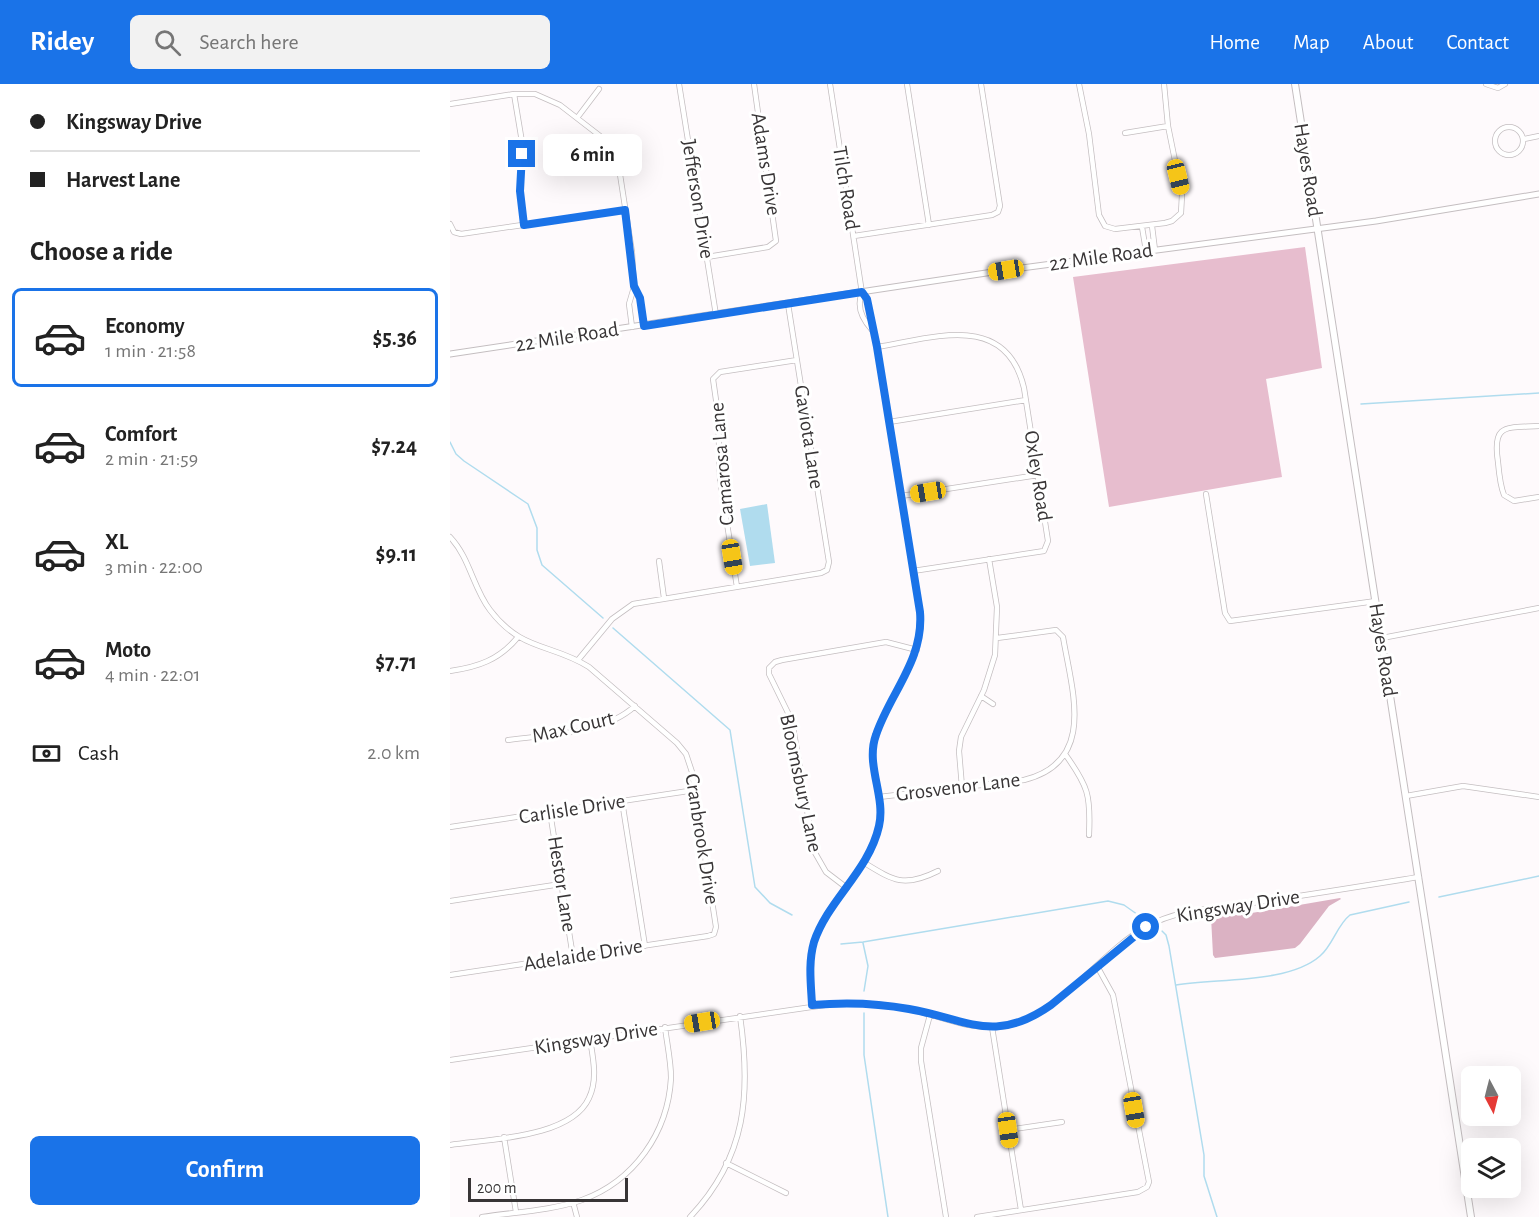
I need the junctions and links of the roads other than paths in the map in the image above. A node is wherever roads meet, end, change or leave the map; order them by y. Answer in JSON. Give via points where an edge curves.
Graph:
{"nodes":[{"id":1,"x":680,"y":84,"type":"edge"},
{"id":2,"x":754,"y":84,"type":"edge"},
{"id":3,"x":830,"y":84,"type":"edge"},
{"id":4,"x":907,"y":84,"type":"edge"},
{"id":5,"x":981,"y":84,"type":"edge"},
{"id":6,"x":1079,"y":84,"type":"edge"},
{"id":7,"x":1164,"y":84,"type":"edge"},
{"id":8,"x":1295,"y":84,"type":"edge"},
{"id":9,"x":1486,"y":84,"type":"edge"},
{"id":10,"x":1505,"y":84,"type":"edge"},
{"id":11,"x":599,"y":89,"type":"dead end"},
{"id":12,"x":514,"y":94,"type":"junction"},
{"id":13,"x":450,"y":104,"type":"edge"},
{"id":14,"x":577,"y":118,"type":"junction"},
{"id":15,"x":1168,"y":126,"type":"junction"},
{"id":16,"x":1125,"y":133,"type":"dead end"},
{"id":17,"x":1539,"y":136,"type":"edge"},
{"id":18,"x":1524,"y":139,"type":"junction"},
{"id":19,"x":1539,"y":194,"type":"edge"},
{"id":20,"x":625,"y":210,"type":"junction"},
{"id":21,"x":450,"y":224,"type":"edge"},
{"id":22,"x":524,"y":225,"type":"junction"},
{"id":23,"x":929,"y":225,"type":"junction"},
{"id":24,"x":1152,"y":226,"type":"junction"},
{"id":25,"x":1143,"y":227,"type":"junction"},
{"id":26,"x":1317,"y":229,"type":"junction"},
{"id":27,"x":854,"y":236,"type":"junction"},
{"id":28,"x":1155,"y":250,"type":"junction"},
{"id":29,"x":1146,"y":251,"type":"junction"},
{"id":30,"x":707,"y":257,"type":"junction"},
{"id":31,"x":634,"y":286,"type":"junction"},
{"id":32,"x":862,"y":292,"type":"junction"},
{"id":33,"x":788,"y":304,"type":"junction"},
{"id":34,"x":716,"y":315,"type":"junction"},
{"id":35,"x":644,"y":326,"type":"junction"},
{"id":36,"x":632,"y":327,"type":"junction"},
{"id":37,"x":877,"y":347,"type":"junction"},
{"id":38,"x":450,"y":354,"type":"edge"},
{"id":39,"x":797,"y":360,"type":"junction"},
{"id":40,"x":1026,"y":400,"type":"junction"},
{"id":41,"x":889,"y":422,"type":"junction"},
{"id":42,"x":1539,"y":426,"type":"edge"},
{"id":43,"x":1038,"y":475,"type":"junction"},
{"id":44,"x":1206,"y":494,"type":"dead end"},
{"id":45,"x":901,"y":496,"type":"junction"},
{"id":46,"x":1539,"y":497,"type":"edge"},
{"id":47,"x":450,"y":537,"type":"edge"},
{"id":48,"x":989,"y":559,"type":"junction"},
{"id":49,"x":659,"y":561,"type":"dead end"},
{"id":50,"x":913,"y":571,"type":"junction"},
{"id":51,"x":736,"y":586,"type":"junction"},
{"id":52,"x":664,"y":598,"type":"junction"},
{"id":53,"x":1376,"y":601,"type":"junction"},
{"id":54,"x":1539,"y":608,"type":"edge"},
{"id":55,"x":518,"y":637,"type":"junction"},
{"id":56,"x":997,"y":638,"type":"junction"},
{"id":57,"x":1382,"y":638,"type":"junction"},
{"id":58,"x":917,"y":650,"type":"junction"},
{"id":59,"x":578,"y":660,"type":"junction"},
{"id":60,"x":450,"y":671,"type":"edge"},
{"id":61,"x":981,"y":696,"type":"junction"},
{"id":62,"x":993,"y":704,"type":"dead end"},
{"id":63,"x":635,"y":706,"type":"junction"},
{"id":64,"x":508,"y":740,"type":"dead end"},
{"id":65,"x":1065,"y":754,"type":"junction"},
{"id":66,"x":962,"y":787,"type":"junction"},
{"id":67,"x":695,"y":790,"type":"junction"},
{"id":68,"x":1406,"y":796,"type":"junction"},
{"id":69,"x":879,"y":797,"type":"junction"},
{"id":70,"x":1539,"y":797,"type":"edge"},
{"id":71,"x":622,"y":801,"type":"junction"},
{"id":72,"x":550,"y":812,"type":"junction"},
{"id":73,"x":450,"y":826,"type":"edge"},
{"id":74,"x":1089,"y":835,"type":"dead end"},
{"id":75,"x":863,"y":862,"type":"junction"},
{"id":76,"x":938,"y":871,"type":"dead end"},
{"id":77,"x":1419,"y":877,"type":"junction"},
{"id":78,"x":561,"y":884,"type":"junction"},
{"id":79,"x":847,"y":888,"type":"junction"},
{"id":80,"x":450,"y":901,"type":"edge"},
{"id":81,"x":715,"y":932,"type":"joint"},
{"id":82,"x":645,"y":946,"type":"junction"},
{"id":83,"x":573,"y":957,"type":"junction"},
{"id":84,"x":1097,"y":966,"type":"junction"},
{"id":85,"x":450,"y":975,"type":"edge"},
{"id":86,"x":812,"y":1005,"type":"junction"},
{"id":87,"x":930,"y":1015,"type":"junction"},
{"id":88,"x":740,"y":1016,"type":"junction"},
{"id":89,"x":665,"y":1027,"type":"junction"},
{"id":90,"x":992,"y":1027,"type":"junction"},
{"id":91,"x":590,"y":1039,"type":"junction"},
{"id":92,"x":450,"y":1060,"type":"edge"},
{"id":93,"x":1062,"y":1122,"type":"dead end"},
{"id":94,"x":1008,"y":1130,"type":"junction"},
{"id":95,"x":504,"y":1137,"type":"junction"},
{"id":96,"x":450,"y":1145,"type":"edge"},
{"id":97,"x":726,"y":1163,"type":"junction"},
{"id":98,"x":786,"y":1193,"type":"dead end"},
{"id":99,"x":573,"y":1202,"type":"junction"},
{"id":100,"x":1021,"y":1210,"type":"junction"},
{"id":101,"x":516,"y":1212,"type":"junction"},
{"id":102,"x":482,"y":1217,"type":"edge"},
{"id":103,"x":576,"y":1217,"type":"edge"},
{"id":104,"x":690,"y":1217,"type":"edge"},
{"id":105,"x":946,"y":1217,"type":"edge"},
{"id":106,"x":977,"y":1217,"type":"edge"},
{"id":107,"x":1471,"y":1217,"type":"edge"}],
"edges":[{"from":1,"to":30,"type":"street","name":"Jefferson Drive"},
{"from":2,"to":30,"type":"street","name":"Adams Drive","via":[[777,235],[775,243]]},
{"from":3,"to":27,"type":"street","name":"Tilch Road"},
{"from":4,"to":23,"type":"street"},
{"from":5,"to":23,"type":"street","via":[[998,212]]},
{"from":6,"to":25,"type":"street","via":[[1098,208],[1105,226]]},
{"from":7,"to":15,"type":"street"},
{"from":8,"to":26,"type":"main road","name":"Hayes Road"},
{"from":9,"to":10,"type":"street","via":[[1498,88]]},
{"from":11,"to":14,"type":"street"},
{"from":12,"to":13,"type":"street"},
{"from":12,"to":14,"type":"street","via":[[546,97]]},
{"from":12,"to":22,"type":"street","via":[[522,142],[520,191]]},
{"from":14,"to":20,"type":"street","via":[[600,135],[614,153]]},
{"from":15,"to":16,"type":"street"},
{"from":15,"to":24,"type":"street","via":[[1182,195],[1181,213],[1172,221]]},
{"from":17,"to":18,"type":"street"},
{"from":18,"to":18,"type":"street","via":[[1516,130],[1505,128],[1497,133],[1495,145],[1510,155],[1519,150]]},
{"from":19,"to":26,"type":"street","name":"22 Mile Road"},
{"from":20,"to":22,"type":"street"},
{"from":20,"to":31,"type":"street"},
{"from":21,"to":22,"type":"street","via":[[454,232],[461,234]]},
{"from":23,"to":27,"type":"street"},
{"from":24,"to":25,"type":"street"},
{"from":24,"to":28,"type":"street"},
{"from":25,"to":29,"type":"street"},
{"from":26,"to":28,"type":"street","name":"22 Mile Road"},
{"from":26,"to":53,"type":"main road","name":"Hayes Road"},
{"from":27,"to":32,"type":"street","name":"Tilch Road"},
{"from":28,"to":29,"type":"street","name":"22 Mile Road"},
{"from":29,"to":32,"type":"street","name":"22 Mile Road"},
{"from":30,"to":34,"type":"street","name":"Jefferson Drive"},
{"from":31,"to":35,"type":"street"},
{"from":31,"to":36,"type":"street","via":[[629,304]]},
{"from":32,"to":33,"type":"street","name":"22 Mile Road"},
{"from":32,"to":37,"type":"street","name":"Tilch Road"},
{"from":33,"to":34,"type":"street","name":"22 Mile Road"},
{"from":33,"to":39,"type":"street","name":"Gaviota Lane"},
{"from":34,"to":35,"type":"street","name":"22 Mile Road"},
{"from":35,"to":36,"type":"street","name":"22 Mile Road"},
{"from":36,"to":38,"type":"street","name":"22 Mile Road"},
{"from":37,"to":40,"type":"street","name":"Oxley Road","via":[[958,334],[983,337],[997,344],[1014,362]]},
{"from":37,"to":41,"type":"street","name":"Tilch Road"},
{"from":39,"to":51,"type":"street","name":"Camarosa Lane","via":[[715,376],[720,479]]},
{"from":39,"to":51,"type":"street","name":"Gaviota Lane","via":[[829,562],[827,570]]},
{"from":40,"to":41,"type":"street"},
{"from":40,"to":43,"type":"street","name":"Oxley Road"},
{"from":41,"to":45,"type":"street","name":"Tilch Road"},
{"from":42,"to":46,"type":"street","via":[[1503,430],[1495,445],[1504,495],[1514,501]]},
{"from":43,"to":45,"type":"street"},
{"from":43,"to":48,"type":"street","name":"Oxley Road","via":[[1048,541],[1044,551]]},
{"from":44,"to":53,"type":"street","via":[[1225,613],[1230,621]]},
{"from":45,"to":50,"type":"street","name":"Tilch Road"},
{"from":47,"to":55,"type":"street","name":"Cranbrook Drive","via":[[463,554],[486,605]]},
{"from":48,"to":50,"type":"street"},
{"from":48,"to":56,"type":"street","via":[[997,607]]},
{"from":49,"to":52,"type":"street"},
{"from":50,"to":58,"type":"street","name":"Tilch Road","via":[[920,619]]},
{"from":51,"to":52,"type":"street"},
{"from":52,"to":59,"type":"street","via":[[622,610]]},
{"from":53,"to":57,"type":"main road","name":"Hayes Road"},
{"from":54,"to":57,"type":"street"},
{"from":55,"to":59,"type":"street","name":"Cranbrook Drive"},
{"from":55,"to":60,"type":"street","via":[[490,661]]},
{"from":56,"to":61,"type":"street"},
{"from":56,"to":65,"type":"street","via":[[1047,630],[1060,632],[1076,714]]},
{"from":57,"to":68,"type":"main road","name":"Hayes Road"},
{"from":58,"to":69,"type":"street","name":"Tilch Road","via":[[875,738],[873,753]]},
{"from":58,"to":79,"type":"street","name":"Bloomsbury Lane","via":[[886,642],[782,660],[769,668],[792,721],[814,851],[829,876]]},
{"from":59,"to":63,"type":"street","name":"Cranbrook Drive"},
{"from":61,"to":62,"type":"street"},
{"from":61,"to":66,"type":"street","via":[[961,737]]},
{"from":63,"to":64,"type":"street","name":"Max Court","via":[[601,725]]},
{"from":63,"to":67,"type":"street","name":"Cranbrook Drive","via":[[682,749],[691,766]]},
{"from":65,"to":66,"type":"street","name":"Grosvenor Lane","via":[[1047,771],[1030,778]]},
{"from":65,"to":74,"type":"street","via":[[1086,789],[1090,803]]},
{"from":66,"to":69,"type":"street","name":"Grosvenor Lane"},
{"from":67,"to":71,"type":"street","name":"Carlisle Drive"},
{"from":67,"to":81,"type":"street","name":"Cranbrook Drive"},
{"from":68,"to":70,"type":"street","via":[[1463,786]]},
{"from":68,"to":77,"type":"main road","name":"Hayes Road"},
{"from":69,"to":75,"type":"street","name":"Tilch Road","via":[[880,824],[873,847]]},
{"from":71,"to":72,"type":"street","name":"Carlisle Drive"},
{"from":71,"to":82,"type":"street"},
{"from":72,"to":73,"type":"street","name":"Carlisle Drive"},
{"from":72,"to":78,"type":"street","name":"Hestor Lane"},
{"from":75,"to":76,"type":"street","via":[[900,881],[914,881]]},
{"from":75,"to":79,"type":"street","name":"Tilch Road"},
{"from":77,"to":84,"type":"street","name":"Kingsway Drive","via":[[1185,911],[1146,927]]},
{"from":77,"to":107,"type":"main road","name":"Hayes Road"},
{"from":78,"to":80,"type":"street"},
{"from":78,"to":83,"type":"street","name":"Hestor Lane"},
{"from":79,"to":86,"type":"street","name":"Tilch Road","via":[[815,940],[809,966]]},
{"from":81,"to":82,"type":"street","name":"Adelaide Drive"},
{"from":82,"to":83,"type":"street","name":"Adelaide Drive"},
{"from":83,"to":85,"type":"street","name":"Adelaide Drive"},
{"from":84,"to":90,"type":"street","name":"Kingsway Drive","via":[[1042,1011],[1020,1022]]},
{"from":84,"to":100,"type":"street","via":[[1113,995],[1148,1187],[1138,1192]]},
{"from":86,"to":87,"type":"street","name":"Kingsway Drive","via":[[869,1004]]},
{"from":86,"to":88,"type":"street","name":"Kingsway Drive"},
{"from":87,"to":90,"type":"street","name":"Kingsway Drive"},
{"from":87,"to":105,"type":"street","via":[[921,1061]]},
{"from":88,"to":89,"type":"street","name":"Kingsway Drive"},
{"from":88,"to":97,"type":"street","via":[[746,1084],[739,1128]]},
{"from":89,"to":91,"type":"street","name":"Kingsway Drive"},
{"from":89,"to":99,"type":"street","via":[[669,1093],[653,1141],[625,1174],[602,1190]]},
{"from":90,"to":94,"type":"street"},
{"from":91,"to":92,"type":"street","name":"Kingsway Drive"},
{"from":91,"to":95,"type":"street","via":[[593,1083],[580,1110],[548,1130]]},
{"from":93,"to":94,"type":"street"},
{"from":94,"to":100,"type":"street"},
{"from":95,"to":96,"type":"street"},
{"from":95,"to":101,"type":"street"},
{"from":97,"to":98,"type":"street"},
{"from":97,"to":104,"type":"street"},
{"from":99,"to":101,"type":"street"},
{"from":99,"to":103,"type":"street"},
{"from":100,"to":106,"type":"street"},
{"from":101,"to":102,"type":"street"}]}
